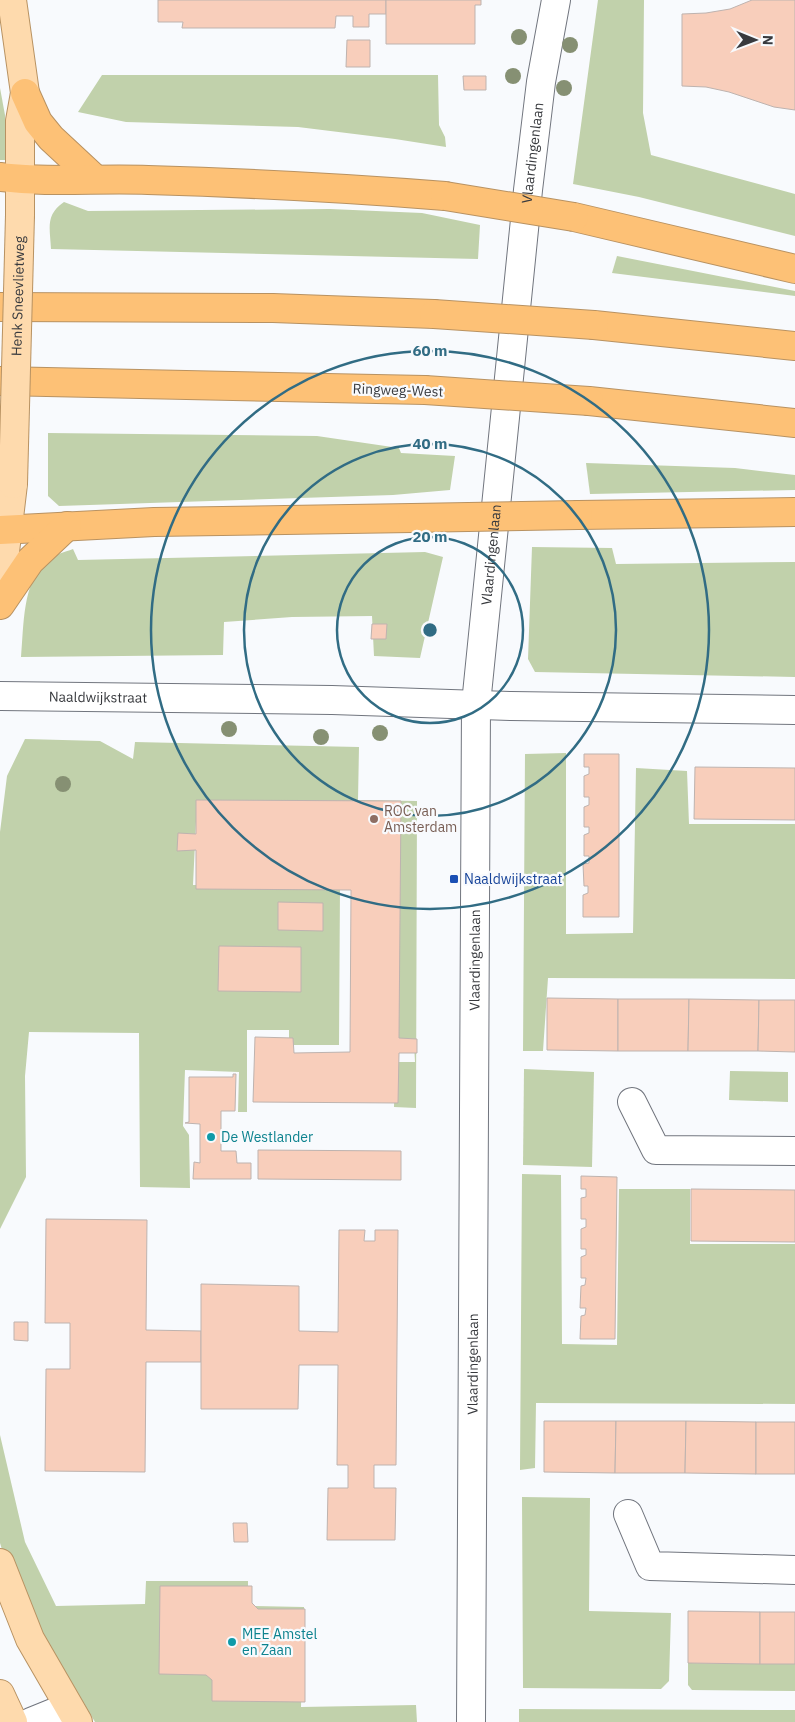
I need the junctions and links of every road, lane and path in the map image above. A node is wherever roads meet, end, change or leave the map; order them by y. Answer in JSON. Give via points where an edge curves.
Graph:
{"nodes":[{"id":1,"x":12,"y":0,"type":"edge"},
{"id":2,"x":536,"y":0,"type":"edge"},
{"id":3,"x":556,"y":0,"type":"edge"},
{"id":4,"x":541,"y":82,"type":"junction"},
{"id":5,"x":25,"y":93,"type":"junction"},
{"id":6,"x":10,"y":178,"type":"edge"},
{"id":7,"x":94,"y":178,"type":"junction"},
{"id":8,"x":795,"y":269,"type":"edge"},
{"id":9,"x":0,"y":307,"type":"edge"},
{"id":10,"x":795,"y":346,"type":"edge"},
{"id":11,"x":0,"y":382,"type":"edge"},
{"id":12,"x":795,"y":423,"type":"edge"},
{"id":13,"x":795,"y":512,"type":"edge"},
{"id":14,"x":67,"y":526,"type":"junction"},
{"id":15,"x":4,"y":529,"type":"edge"},
{"id":16,"x":0,"y":594,"type":"edge"},
{"id":17,"x":0,"y":605,"type":"edge"},
{"id":18,"x":0,"y":696,"type":"edge"},
{"id":19,"x":476,"y":704,"type":"junction"},
{"id":20,"x":795,"y":710,"type":"edge"},
{"id":21,"x":632,"y":1102,"type":"dead end"},
{"id":22,"x":795,"y":1150,"type":"edge"},
{"id":23,"x":628,"y":1514,"type":"dead end"},
{"id":24,"x":0,"y":1563,"type":"edge"},
{"id":25,"x":795,"y":1570,"type":"edge"},
{"id":26,"x":0,"y":1694,"type":"edge"},
{"id":27,"x":68,"y":1717,"type":"edge"},
{"id":28,"x":14,"y":1722,"type":"edge"},
{"id":29,"x":31,"y":1722,"type":"edge"},
{"id":30,"x":471,"y":1722,"type":"edge"}],
"edges":[{"from":1,"to":5,"type":"main road","name":"Henk Sneevlietweg"},
{"from":2,"to":4,"type":"street","name":"Vlaardingenlaan"},
{"from":3,"to":4,"type":"street","name":"Vlaardingenlaan"},
{"from":4,"to":19,"type":"street","name":"Vlaardingenlaan"},
{"from":5,"to":6,"type":"main road","name":"Henk Sneevlietweg"},
{"from":5,"to":7,"type":"highway","via":[[38,122]]},
{"from":6,"to":7,"type":"highway"},
{"from":6,"to":15,"type":"main road","name":"Henk Sneevlietweg","bridge":true,"via":[[20,215],[13,484]]},
{"from":7,"to":8,"type":"highway","bridge":true,"via":[[308,185],[445,196],[606,224]]},
{"from":9,"to":10,"type":"highway","bridge":true,"via":[[273,308],[434,314],[594,325]]},
{"from":11,"to":12,"type":"highway","name":"Ringweg-West","bridge":true,"via":[[425,390],[590,400]]},
{"from":13,"to":14,"type":"highway","bridge":true},
{"from":14,"to":15,"type":"highway"},
{"from":14,"to":17,"type":"highway","via":[[30,561]]},
{"from":15,"to":16,"type":"main road","name":"Henk Sneevlietweg"},
{"from":18,"to":19,"type":"street","name":"Naaldwijkstraat"},
{"from":19,"to":20,"type":"street","name":"Naaldwijkstraat"},
{"from":19,"to":30,"type":"street","name":"Vlaardingenlaan"},
{"from":21,"to":22,"type":"street","via":[[656,1150]]},
{"from":23,"to":25,"type":"street","via":[[650,1566]]},
{"from":24,"to":27,"type":"main road","via":[[30,1640]]},
{"from":26,"to":28,"type":"main road"},
{"from":27,"to":29,"type":"street"}]}
